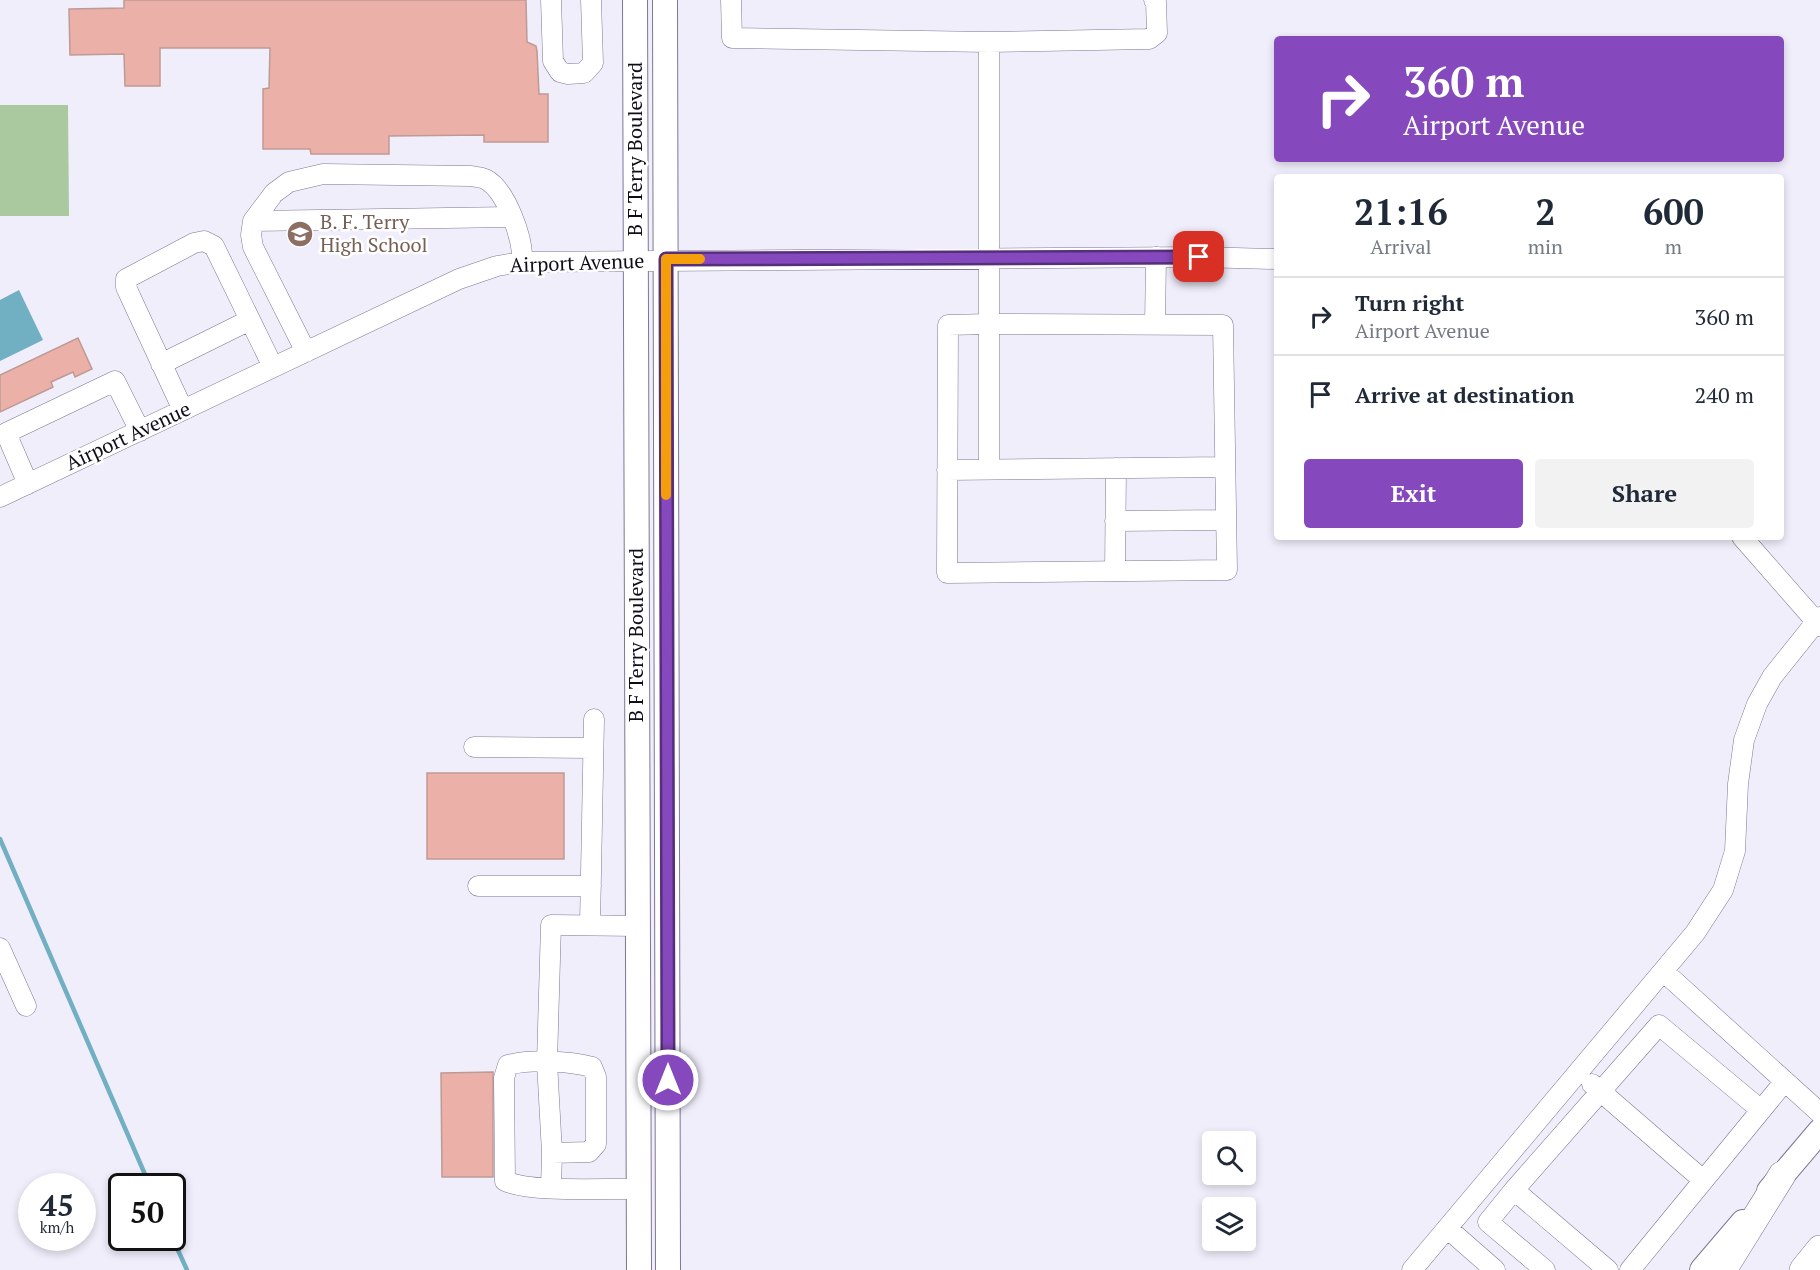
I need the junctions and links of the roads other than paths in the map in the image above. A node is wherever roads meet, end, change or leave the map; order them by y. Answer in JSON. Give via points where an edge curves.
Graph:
{"nodes":[{"id":1,"x":551,"y":0,"type":"edge"},
{"id":2,"x":591,"y":0,"type":"edge"},
{"id":3,"x":609,"y":0,"type":"edge"},
{"id":4,"x":635,"y":0,"type":"edge"},
{"id":5,"x":665,"y":0,"type":"edge"},
{"id":6,"x":731,"y":0,"type":"edge"},
{"id":7,"x":1154,"y":0,"type":"edge"},
{"id":8,"x":989,"y":42,"type":"junction"},
{"id":9,"x":512,"y":217,"type":"junction"},
{"id":10,"x":253,"y":221,"type":"junction"},
{"id":11,"x":1156,"y":257,"type":"junction"},
{"id":12,"x":989,"y":258,"type":"junction"},
{"id":13,"x":666,"y":259,"type":"junction"},
{"id":14,"x":1274,"y":259,"type":"edge"},
{"id":15,"x":635,"y":260,"type":"junction"},
{"id":16,"x":522,"y":262,"type":"junction"},
{"id":17,"x":250,"y":320,"type":"junction"},
{"id":18,"x":989,"y":324,"type":"junction"},
{"id":19,"x":1155,"y":325,"type":"junction"},
{"id":20,"x":306,"y":352,"type":"junction"},
{"id":21,"x":161,"y":364,"type":"junction"},
{"id":22,"x":273,"y":367,"type":"junction"},
{"id":23,"x":183,"y":410,"type":"junction"},
{"id":24,"x":3,"y":430,"type":"edge"},
{"id":25,"x":140,"y":431,"type":"junction"},
{"id":26,"x":1225,"y":467,"type":"junction"},
{"id":27,"x":1116,"y":468,"type":"junction"},
{"id":28,"x":989,"y":469,"type":"junction"},
{"id":29,"x":947,"y":470,"type":"junction"},
{"id":30,"x":28,"y":484,"type":"junction"},
{"id":31,"x":0,"y":497,"type":"edge"},
{"id":32,"x":1226,"y":520,"type":"junction"},
{"id":33,"x":1116,"y":521,"type":"junction"},
{"id":34,"x":1745,"y":540,"type":"edge"},
{"id":35,"x":1114,"y":571,"type":"junction"},
{"id":36,"x":1819,"y":621,"type":"edge"},
{"id":37,"x":594,"y":719,"type":"dead end"},
{"id":38,"x":474,"y":747,"type":"dead end"},
{"id":39,"x":593,"y":748,"type":"junction"},
{"id":40,"x":478,"y":886,"type":"dead end"},
{"id":41,"x":591,"y":886,"type":"junction"},
{"id":42,"x":590,"y":925,"type":"junction"},
{"id":43,"x":638,"y":926,"type":"junction"},
{"id":44,"x":0,"y":948,"type":"edge"},
{"id":45,"x":1663,"y":971,"type":"junction"},
{"id":46,"x":26,"y":1006,"type":"dead end"},
{"id":47,"x":547,"y":1062,"type":"junction"},
{"id":48,"x":1577,"y":1073,"type":"junction"},
{"id":49,"x":1785,"y":1081,"type":"junction"},
{"id":50,"x":1600,"y":1090,"type":"junction"},
{"id":51,"x":1761,"y":1110,"type":"junction"},
{"id":52,"x":1820,"y":1113,"type":"edge"},
{"id":53,"x":1820,"y":1131,"type":"edge"},
{"id":54,"x":552,"y":1153,"type":"junction"},
{"id":55,"x":1782,"y":1175,"type":"junction"},
{"id":56,"x":1703,"y":1180,"type":"junction"},
{"id":57,"x":551,"y":1188,"type":"junction"},
{"id":58,"x":638,"y":1189,"type":"junction"},
{"id":59,"x":1514,"y":1190,"type":"junction"},
{"id":60,"x":1447,"y":1228,"type":"junction"},
{"id":61,"x":1820,"y":1249,"type":"edge"},
{"id":62,"x":639,"y":1270,"type":"edge"},
{"id":63,"x":668,"y":1270,"type":"edge"},
{"id":64,"x":1413,"y":1270,"type":"edge"},
{"id":65,"x":1495,"y":1270,"type":"edge"},
{"id":66,"x":1545,"y":1270,"type":"edge"},
{"id":67,"x":1608,"y":1270,"type":"edge"},
{"id":68,"x":1629,"y":1270,"type":"edge"},
{"id":69,"x":1702,"y":1270,"type":"edge"},
{"id":70,"x":1723,"y":1270,"type":"edge"},
{"id":71,"x":1803,"y":1270,"type":"edge"}],
"edges":[{"from":1,"to":2,"type":"street","via":[[553,61],[560,72],[568,74],[584,73],[593,63]]},
{"from":2,"to":3,"type":"street"},
{"from":4,"to":15,"type":"main road","name":"B F Terry Boulevard"},
{"from":5,"to":13,"type":"main road","name":"B F Terry Boulevard"},
{"from":6,"to":8,"type":"street","via":[[732,38]]},
{"from":7,"to":8,"type":"street","via":[[1157,33],[1149,39]]},
{"from":8,"to":12,"type":"street"},
{"from":9,"to":10,"type":"street"},
{"from":9,"to":10,"type":"street","via":[[502,196],[485,179],[323,174],[290,182],[274,193]]},
{"from":9,"to":16,"type":"street","via":[[523,251]]},
{"from":10,"to":20,"type":"street","via":[[253,247]]},
{"from":11,"to":12,"type":"street","name":"Airport Avenue"},
{"from":11,"to":14,"type":"street","name":"Airport Avenue"},
{"from":11,"to":19,"type":"street"},
{"from":12,"to":13,"type":"street","name":"Airport Avenue"},
{"from":12,"to":18,"type":"street"},
{"from":13,"to":15,"type":"street","name":"Airport Avenue"},
{"from":13,"to":63,"type":"main road","name":"B F Terry Boulevard"},
{"from":15,"to":16,"type":"street","name":"Airport Avenue"},
{"from":15,"to":43,"type":"main road","name":"B F Terry Boulevard"},
{"from":16,"to":20,"type":"street","name":"Airport Avenue","via":[[459,279]]},
{"from":17,"to":21,"type":"street"},
{"from":17,"to":21,"type":"street","via":[[214,246],[204,241],[194,243],[126,279],[130,298]]},
{"from":17,"to":22,"type":"street"},
{"from":18,"to":19,"type":"street"},
{"from":18,"to":28,"type":"street"},
{"from":18,"to":29,"type":"street","via":[[948,325]]},
{"from":19,"to":26,"type":"street","via":[[1223,325]]},
{"from":20,"to":22,"type":"street","name":"Airport Avenue"},
{"from":21,"to":23,"type":"street"},
{"from":22,"to":23,"type":"street","name":"Airport Avenue"},
{"from":23,"to":25,"type":"street","name":"Airport Avenue"},
{"from":24,"to":25,"type":"street","via":[[115,381]]},
{"from":24,"to":30,"type":"street"},
{"from":25,"to":30,"type":"street","name":"Airport Avenue"},
{"from":26,"to":27,"type":"street"},
{"from":26,"to":32,"type":"street"},
{"from":27,"to":28,"type":"street"},
{"from":27,"to":33,"type":"street"},
{"from":28,"to":29,"type":"street"},
{"from":29,"to":35,"type":"street","via":[[947,573]]},
{"from":30,"to":31,"type":"street","name":"Airport Avenue"},
{"from":32,"to":33,"type":"street"},
{"from":32,"to":35,"type":"street","via":[[1227,570]]},
{"from":33,"to":35,"type":"street"},
{"from":34,"to":36,"type":"street"},
{"from":36,"to":45,"type":"street","via":[[1772,677],[1757,704],[1744,740],[1735,851],[1723,890],[1695,933]]},
{"from":37,"to":39,"type":"street"},
{"from":38,"to":39,"type":"street"},
{"from":39,"to":41,"type":"street"},
{"from":40,"to":41,"type":"street"},
{"from":41,"to":42,"type":"street"},
{"from":42,"to":43,"type":"street"},
{"from":42,"to":47,"type":"street","via":[[551,925]]},
{"from":43,"to":58,"type":"main road","name":"B F Terry Boulevard"},
{"from":44,"to":46,"type":"street"},
{"from":45,"to":48,"type":"street"},
{"from":45,"to":49,"type":"street"},
{"from":47,"to":54,"type":"street"},
{"from":47,"to":54,"type":"street","via":[[592,1067],[596,1077],[596,1144],[589,1152]]},
{"from":47,"to":57,"type":"street","via":[[508,1065],[504,1078],[503,1169],[505,1181],[514,1185]]},
{"from":48,"to":50,"type":"street"},
{"from":48,"to":60,"type":"street"},
{"from":49,"to":51,"type":"street"},
{"from":49,"to":52,"type":"street"},
{"from":50,"to":51,"type":"street","via":[[1659,1025]]},
{"from":50,"to":56,"type":"street"},
{"from":50,"to":59,"type":"street"},
{"from":51,"to":56,"type":"street"},
{"from":53,"to":55,"type":"main road"},
{"from":54,"to":57,"type":"street"},
{"from":55,"to":69,"type":"main road"},
{"from":55,"to":70,"type":"highway"},
{"from":56,"to":68,"type":"street"},
{"from":57,"to":58,"type":"street"},
{"from":58,"to":62,"type":"main road","name":"B F Terry Boulevard"},
{"from":59,"to":66,"type":"street","via":[[1488,1222]]},
{"from":59,"to":67,"type":"street"},
{"from":60,"to":64,"type":"street"},
{"from":60,"to":65,"type":"street"},
{"from":61,"to":71,"type":"highway"}]}
